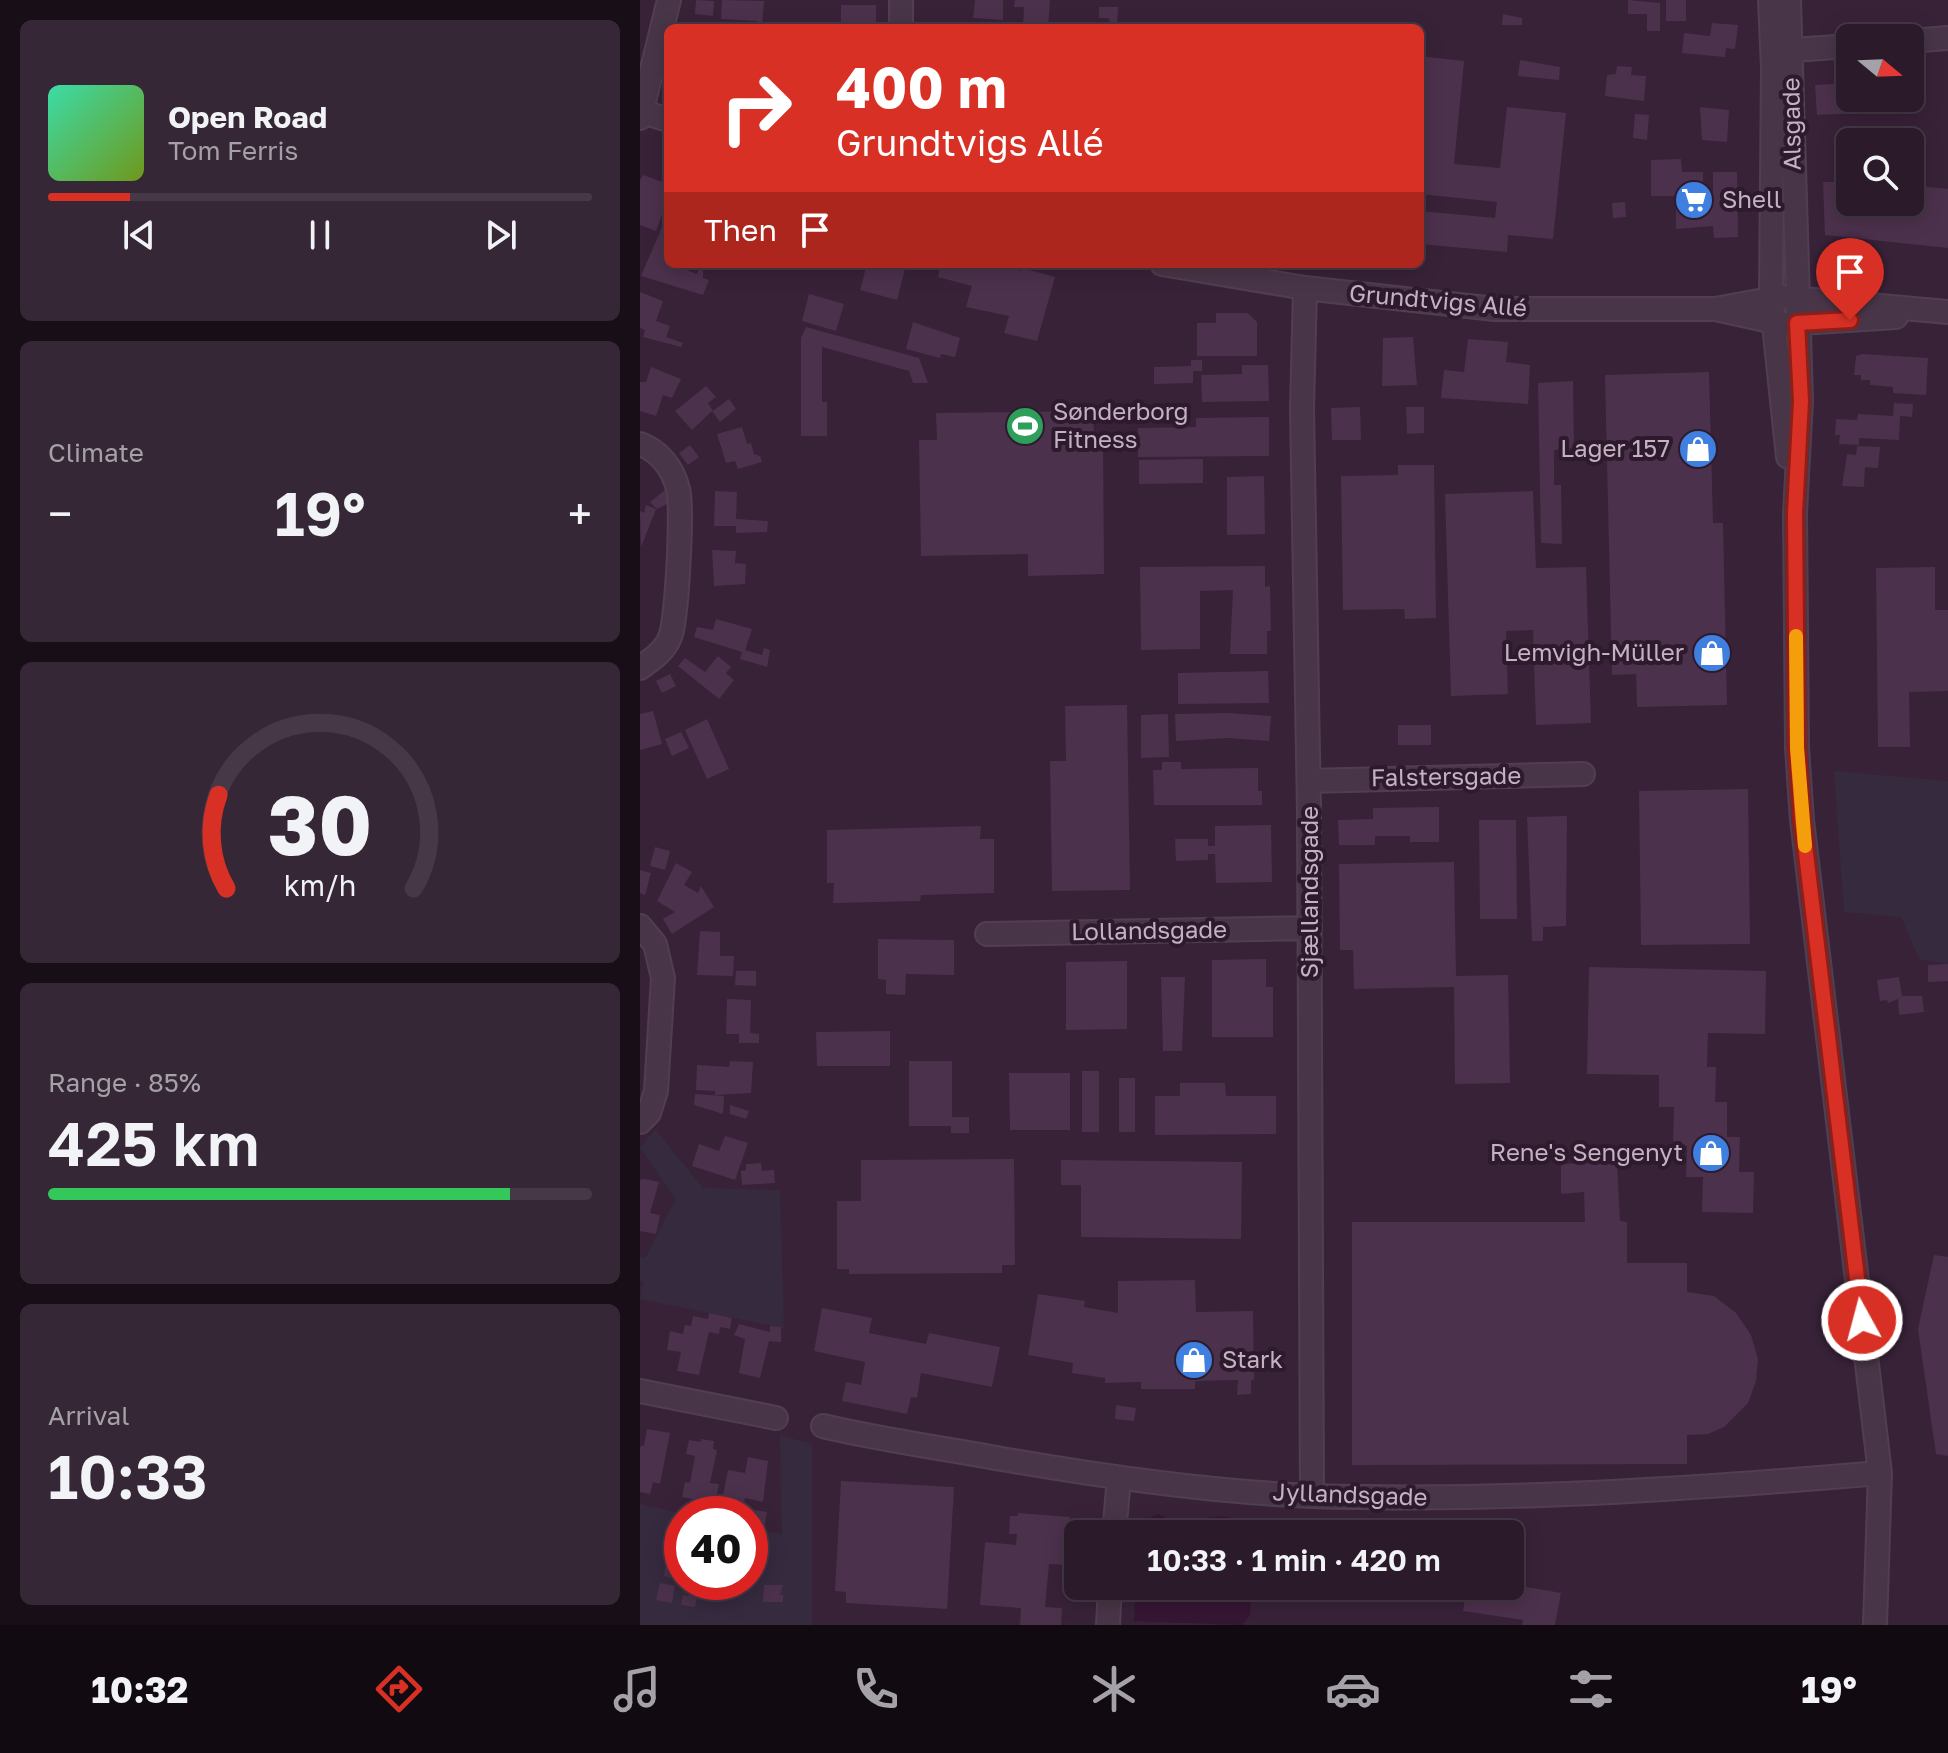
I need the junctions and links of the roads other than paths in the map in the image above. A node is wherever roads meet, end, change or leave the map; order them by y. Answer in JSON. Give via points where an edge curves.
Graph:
{"nodes":[{"id":1,"x":669,"y":0,"type":"edge"},
{"id":2,"x":901,"y":0,"type":"edge"},
{"id":3,"x":1770,"y":0,"type":"edge"},
{"id":4,"x":1789,"y":0,"type":"edge"},
{"id":5,"x":901,"y":24,"type":"edge"},
{"id":6,"x":1948,"y":38,"type":"edge"},
{"id":7,"x":1924,"y":40,"type":"edge"},
{"id":8,"x":1836,"y":47,"type":"edge"},
{"id":9,"x":1781,"y":51,"type":"junction"},
{"id":10,"x":641,"y":114,"type":"edge"},
{"id":11,"x":664,"y":119,"type":"edge"},
{"id":12,"x":1186,"y":268,"type":"edge"},
{"id":13,"x":1305,"y":288,"type":"junction"},
{"id":14,"x":1783,"y":297,"type":"junction"},
{"id":15,"x":1715,"y":309,"type":"junction"},
{"id":16,"x":1784,"y":323,"type":"junction"},
{"id":17,"x":640,"y":444,"type":"edge"},
{"id":18,"x":1795,"y":513,"type":"junction"},
{"id":19,"x":640,"y":668,"type":"edge"},
{"id":20,"x":1583,"y":774,"type":"dead end"},
{"id":21,"x":1309,"y":781,"type":"junction"},
{"id":22,"x":640,"y":926,"type":"edge"},
{"id":23,"x":1310,"y":928,"type":"junction"},
{"id":24,"x":987,"y":934,"type":"dead end"},
{"id":25,"x":640,"y":1122,"type":"edge"},
{"id":26,"x":640,"y":1391,"type":"edge"},
{"id":27,"x":776,"y":1418,"type":"dead end"},
{"id":28,"x":823,"y":1426,"type":"dead end"},
{"id":29,"x":1880,"y":1473,"type":"junction"},
{"id":30,"x":1119,"y":1478,"type":"junction"},
{"id":31,"x":1312,"y":1496,"type":"junction"},
{"id":32,"x":1115,"y":1520,"type":"edge"},
{"id":33,"x":1109,"y":1600,"type":"edge"},
{"id":34,"x":1108,"y":1625,"type":"edge"},
{"id":35,"x":1875,"y":1625,"type":"edge"}],
"edges":[{"from":1,"to":10,"type":"street"},
{"from":2,"to":5,"type":"street"},
{"from":3,"to":9,"type":"street","name":"Alsgade"},
{"from":4,"to":9,"type":"street","name":"Alsgade"},
{"from":6,"to":7,"type":"street"},
{"from":8,"to":9,"type":"street"},
{"from":9,"to":14,"type":"street","name":"Alsgade"},
{"from":9,"to":14,"type":"street","name":"Alsgade","via":[[1773,169]]},
{"from":10,"to":11,"type":"street"},
{"from":12,"to":13,"type":"street","name":"Grundtvigs Allé"},
{"from":13,"to":15,"type":"street","name":"Grundtvigs Allé","via":[[1495,309]]},
{"from":13,"to":21,"type":"street","name":"Sjællandsgade"},
{"from":14,"to":15,"type":"street","name":"Grundtvigs Allé"},
{"from":14,"to":16,"type":"street"},
{"from":14,"to":16,"type":"street","name":"Grundtvigs Allé","via":[[1948,312]]},
{"from":15,"to":16,"type":"street","name":"Grundtvigs Allé"},
{"from":16,"to":18,"type":"street"},
{"from":16,"to":18,"type":"street","via":[[1801,401]]},
{"from":17,"to":19,"type":"street","via":[[670,467],[679,492],[670,637]]},
{"from":18,"to":29,"type":"street","via":[[1802,820]]},
{"from":20,"to":21,"type":"street","name":"Falstersgade"},
{"from":21,"to":23,"type":"street","name":"Sjællandsgade"},
{"from":22,"to":25,"type":"street","via":[[655,944],[663,978],[656,1091]]},
{"from":23,"to":24,"type":"street","name":"Lollandsgade"},
{"from":23,"to":31,"type":"street","name":"Sjællandsgade"},
{"from":26,"to":27,"type":"street"},
{"from":28,"to":30,"type":"street","name":"Jyllandsgade"},
{"from":29,"to":31,"type":"street","name":"Jyllandsgade","via":[[1595,1495]]},
{"from":29,"to":35,"type":"street"},
{"from":30,"to":31,"type":"street","name":"Jyllandsgade"},
{"from":30,"to":32,"type":"street"},
{"from":33,"to":34,"type":"street"}]}
